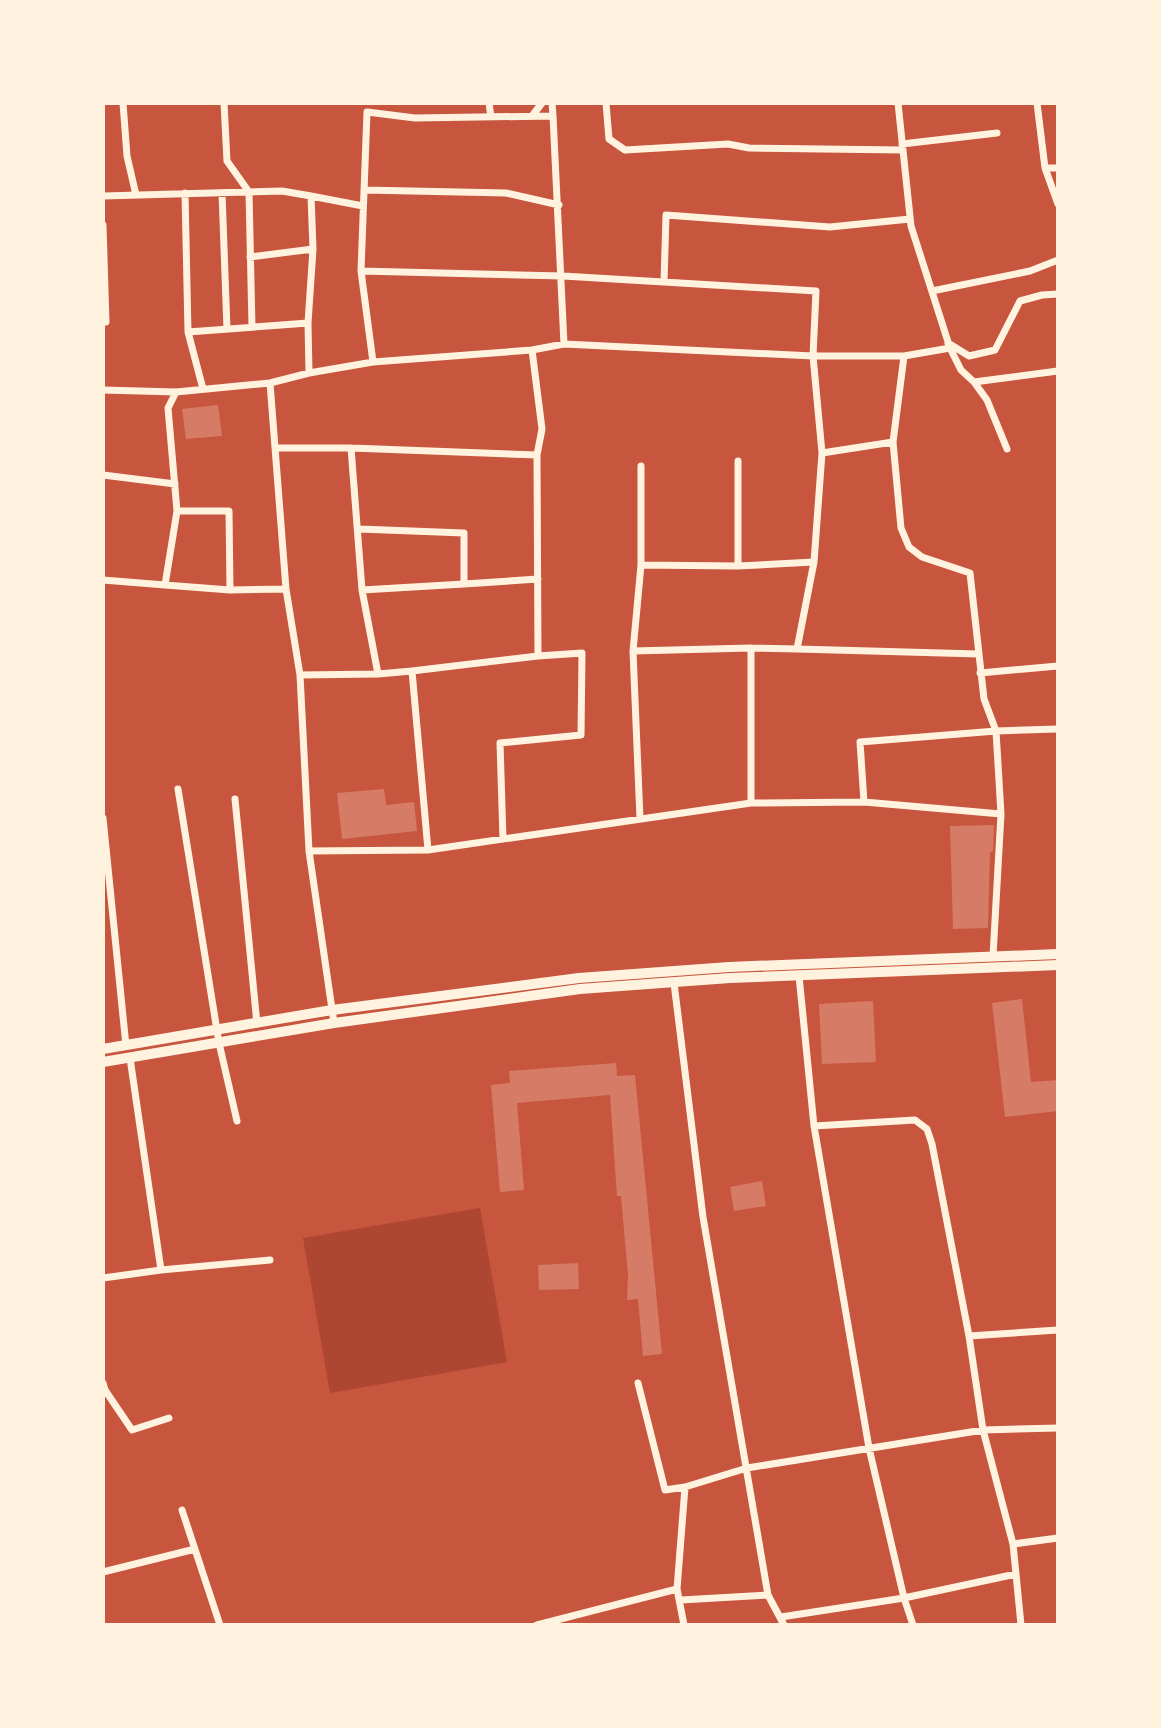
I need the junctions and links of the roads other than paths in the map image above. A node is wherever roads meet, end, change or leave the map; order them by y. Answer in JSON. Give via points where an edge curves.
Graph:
{"nodes":[{"id":1,"x":123,"y":103,"type":"edge"},
{"id":2,"x":224,"y":103,"type":"edge"},
{"id":3,"x":489,"y":103,"type":"edge"},
{"id":4,"x":542,"y":103,"type":"edge"},
{"id":5,"x":552,"y":103,"type":"edge"},
{"id":6,"x":606,"y":103,"type":"edge"},
{"id":7,"x":898,"y":103,"type":"edge"},
{"id":8,"x":1037,"y":103,"type":"edge"},
{"id":9,"x":367,"y":108,"type":"edge"},
{"id":10,"x":532,"y":116,"type":"junction"},
{"id":11,"x":553,"y":116,"type":"junction"},
{"id":12,"x":491,"y":117,"type":"junction"},
{"id":13,"x":997,"y":134,"type":"dead end"},
{"id":14,"x":903,"y":147,"type":"junction"},
{"id":15,"x":1058,"y":167,"type":"edge"},
{"id":16,"x":1045,"y":169,"type":"junction"},
{"id":17,"x":363,"y":190,"type":"junction"},
{"id":18,"x":222,"y":192,"type":"junction"},
{"id":19,"x":249,"y":192,"type":"junction"},
{"id":20,"x":185,"y":194,"type":"junction"},
{"id":21,"x":136,"y":195,"type":"junction"},
{"id":22,"x":103,"y":196,"type":"edge"},
{"id":23,"x":311,"y":196,"type":"junction"},
{"id":24,"x":1058,"y":204,"type":"edge"},
{"id":25,"x":559,"y":205,"type":"junction"},
{"id":26,"x":363,"y":206,"type":"junction"},
{"id":27,"x":910,"y":219,"type":"junction"},
{"id":28,"x":103,"y":225,"type":"edge"},
{"id":29,"x":313,"y":249,"type":"junction"},
{"id":30,"x":250,"y":257,"type":"junction"},
{"id":31,"x":1058,"y":260,"type":"edge"},
{"id":32,"x":361,"y":271,"type":"junction"},
{"id":33,"x":563,"y":276,"type":"junction"},
{"id":34,"x":664,"y":282,"type":"junction"},
{"id":35,"x":932,"y":291,"type":"junction"},
{"id":36,"x":1058,"y":294,"type":"edge"},
{"id":37,"x":103,"y":321,"type":"edge"},
{"id":38,"x":308,"y":323,"type":"junction"},
{"id":39,"x":252,"y":327,"type":"junction"},
{"id":40,"x":227,"y":329,"type":"junction"},
{"id":41,"x":188,"y":332,"type":"junction"},
{"id":42,"x":564,"y":344,"type":"junction"},
{"id":43,"x":949,"y":345,"type":"junction"},
{"id":44,"x":532,"y":350,"type":"junction"},
{"id":45,"x":813,"y":356,"type":"junction"},
{"id":46,"x":904,"y":356,"type":"junction"},
{"id":47,"x":373,"y":362,"type":"junction"},
{"id":48,"x":1058,"y":371,"type":"edge"},
{"id":49,"x":309,"y":373,"type":"junction"},
{"id":50,"x":974,"y":382,"type":"junction"},
{"id":51,"x":270,"y":383,"type":"junction"},
{"id":52,"x":203,"y":389,"type":"junction"},
{"id":53,"x":103,"y":390,"type":"edge"},
{"id":54,"x":176,"y":392,"type":"junction"},
{"id":55,"x":893,"y":442,"type":"junction"},
{"id":56,"x":351,"y":448,"type":"junction"},
{"id":57,"x":277,"y":449,"type":"junction"},
{"id":58,"x":1007,"y":449,"type":"dead end"},
{"id":59,"x":822,"y":453,"type":"junction"},
{"id":60,"x":537,"y":455,"type":"junction"},
{"id":61,"x":738,"y":461,"type":"dead end"},
{"id":62,"x":641,"y":466,"type":"dead end"},
{"id":63,"x":103,"y":475,"type":"edge"},
{"id":64,"x":175,"y":484,"type":"junction"},
{"id":65,"x":177,"y":511,"type":"junction"},
{"id":66,"x":359,"y":529,"type":"junction"},
{"id":67,"x":814,"y":562,"type":"junction"},
{"id":68,"x":641,"y":565,"type":"junction"},
{"id":69,"x":738,"y":566,"type":"junction"},
{"id":70,"x":538,"y":579,"type":"junction"},
{"id":71,"x":103,"y":580,"type":"edge"},
{"id":72,"x":464,"y":584,"type":"junction"},
{"id":73,"x":165,"y":585,"type":"junction"},
{"id":74,"x":286,"y":589,"type":"junction"},
{"id":75,"x":230,"y":590,"type":"junction"},
{"id":76,"x":362,"y":590,"type":"junction"},
{"id":77,"x":751,"y":648,"type":"junction"},
{"id":78,"x":797,"y":649,"type":"junction"},
{"id":79,"x":633,"y":652,"type":"junction"},
{"id":80,"x":979,"y":654,"type":"junction"},
{"id":81,"x":538,"y":656,"type":"junction"},
{"id":82,"x":1058,"y":666,"type":"edge"},
{"id":83,"x":412,"y":671,"type":"junction"},
{"id":84,"x":980,"y":673,"type":"junction"},
{"id":85,"x":378,"y":674,"type":"junction"},
{"id":86,"x":300,"y":675,"type":"junction"},
{"id":87,"x":1058,"y":729,"type":"edge"},
{"id":88,"x":996,"y":731,"type":"junction"},
{"id":89,"x":178,"y":789,"type":"dead end"},
{"id":90,"x":235,"y":799,"type":"dead end"},
{"id":91,"x":864,"y":802,"type":"junction"},
{"id":92,"x":751,"y":803,"type":"junction"},
{"id":93,"x":1001,"y":814,"type":"junction"},
{"id":94,"x":103,"y":818,"type":"edge"},
{"id":95,"x":640,"y":819,"type":"junction"},
{"id":96,"x":503,"y":839,"type":"junction"},
{"id":97,"x":428,"y":850,"type":"junction"},
{"id":98,"x":309,"y":851,"type":"junction"},
{"id":99,"x":1058,"y":954,"type":"edge"},
{"id":100,"x":993,"y":956,"type":"junction"},
{"id":101,"x":1058,"y":965,"type":"edge"},
{"id":102,"x":799,"y":976,"type":"junction"},
{"id":103,"x":674,"y":983,"type":"junction"},
{"id":104,"x":332,"y":1010,"type":"junction"},
{"id":105,"x":334,"y":1023,"type":"junction"},
{"id":106,"x":257,"y":1024,"type":"junction"},
{"id":107,"x":217,"y":1031,"type":"junction"},
{"id":108,"x":219,"y":1043,"type":"junction"},
{"id":109,"x":126,"y":1046,"type":"junction"},
{"id":110,"x":103,"y":1049,"type":"edge"},
{"id":111,"x":130,"y":1058,"type":"junction"},
{"id":112,"x":103,"y":1062,"type":"edge"},
{"id":113,"x":237,"y":1121,"type":"dead end"},
{"id":114,"x":814,"y":1126,"type":"junction"},
{"id":115,"x":270,"y":1260,"type":"dead end"},
{"id":116,"x":162,"y":1270,"type":"junction"},
{"id":117,"x":103,"y":1278,"type":"edge"},
{"id":118,"x":1058,"y":1331,"type":"edge"},
{"id":119,"x":969,"y":1336,"type":"junction"},
{"id":120,"x":103,"y":1383,"type":"edge"},
{"id":121,"x":638,"y":1383,"type":"dead end"},
{"id":122,"x":169,"y":1419,"type":"dead end"},
{"id":123,"x":1058,"y":1428,"type":"edge"},
{"id":124,"x":983,"y":1430,"type":"junction"},
{"id":125,"x":869,"y":1448,"type":"junction"},
{"id":126,"x":747,"y":1468,"type":"junction"},
{"id":127,"x":684,"y":1487,"type":"junction"},
{"id":128,"x":182,"y":1510,"type":"dead end"},
{"id":129,"x":1058,"y":1538,"type":"edge"},
{"id":130,"x":1013,"y":1544,"type":"junction"},
{"id":131,"x":195,"y":1549,"type":"junction"},
{"id":132,"x":103,"y":1572,"type":"edge"},
{"id":133,"x":1016,"y":1574,"type":"junction"},
{"id":134,"x":677,"y":1589,"type":"junction"},
{"id":135,"x":768,"y":1595,"type":"junction"},
{"id":136,"x":904,"y":1598,"type":"junction"},
{"id":137,"x":681,"y":1600,"type":"junction"},
{"id":138,"x":782,"y":1621,"type":"edge"},
{"id":139,"x":220,"y":1625,"type":"edge"},
{"id":140,"x":537,"y":1625,"type":"edge"},
{"id":141,"x":684,"y":1625,"type":"edge"},
{"id":142,"x":913,"y":1625,"type":"edge"},
{"id":143,"x":1021,"y":1625,"type":"edge"}],
"edges":[{"from":1,"to":21,"type":"street"},
{"from":2,"to":19,"type":"street","via":[[227,161]]},
{"from":3,"to":12,"type":"street"},
{"from":4,"to":10,"type":"street"},
{"from":5,"to":11,"type":"street"},
{"from":6,"to":14,"type":"street","via":[[609,139],[625,149],[728,144],[748,148]]},
{"from":7,"to":14,"type":"street"},
{"from":8,"to":16,"type":"street"},
{"from":9,"to":12,"type":"street","via":[[415,118]]},
{"from":9,"to":17,"type":"street"},
{"from":10,"to":11,"type":"street"},
{"from":10,"to":12,"type":"street"},
{"from":11,"to":25,"type":"street"},
{"from":13,"to":14,"type":"street"},
{"from":14,"to":27,"type":"street"},
{"from":15,"to":16,"type":"street"},
{"from":16,"to":24,"type":"street"},
{"from":17,"to":25,"type":"street","via":[[506,193]]},
{"from":17,"to":26,"type":"street"},
{"from":18,"to":19,"type":"street"},
{"from":18,"to":20,"type":"street"},
{"from":18,"to":40,"type":"street"},
{"from":19,"to":23,"type":"street"},
{"from":19,"to":30,"type":"street"},
{"from":20,"to":21,"type":"street"},
{"from":20,"to":41,"type":"street"},
{"from":21,"to":22,"type":"street"},
{"from":23,"to":26,"type":"street"},
{"from":23,"to":29,"type":"street"},
{"from":25,"to":33,"type":"street"},
{"from":26,"to":32,"type":"street"},
{"from":27,"to":34,"type":"street","via":[[830,228],[666,215]]},
{"from":27,"to":35,"type":"street"},
{"from":28,"to":37,"type":"street"},
{"from":29,"to":30,"type":"street"},
{"from":29,"to":38,"type":"street"},
{"from":30,"to":39,"type":"street"},
{"from":31,"to":35,"type":"street","via":[[1030,271]]},
{"from":32,"to":33,"type":"street"},
{"from":32,"to":47,"type":"street"},
{"from":33,"to":34,"type":"street"},
{"from":33,"to":42,"type":"street"},
{"from":34,"to":45,"type":"street","via":[[816,290]]},
{"from":35,"to":43,"type":"street"},
{"from":36,"to":43,"type":"street","via":[[1020,301],[995,350],[969,356]]},
{"from":38,"to":39,"type":"street"},
{"from":38,"to":49,"type":"street"},
{"from":39,"to":40,"type":"street"},
{"from":40,"to":41,"type":"street"},
{"from":41,"to":52,"type":"street"},
{"from":42,"to":44,"type":"street"},
{"from":42,"to":45,"type":"street"},
{"from":43,"to":46,"type":"street"},
{"from":43,"to":50,"type":"street","via":[[961,370]]},
{"from":44,"to":47,"type":"street"},
{"from":44,"to":60,"type":"street","via":[[542,429]]},
{"from":45,"to":46,"type":"street"},
{"from":45,"to":59,"type":"street"},
{"from":46,"to":55,"type":"street"},
{"from":47,"to":49,"type":"street"},
{"from":48,"to":50,"type":"street"},
{"from":49,"to":51,"type":"street"},
{"from":50,"to":58,"type":"street","via":[[987,400]]},
{"from":51,"to":52,"type":"street"},
{"from":51,"to":57,"type":"street"},
{"from":52,"to":54,"type":"street"},
{"from":53,"to":54,"type":"street"},
{"from":54,"to":64,"type":"street","via":[[169,408]]},
{"from":55,"to":59,"type":"street"},
{"from":55,"to":80,"type":"street","via":[[901,528],[909,547],[922,557],[970,573]]},
{"from":56,"to":57,"type":"street"},
{"from":56,"to":60,"type":"street"},
{"from":56,"to":66,"type":"street"},
{"from":57,"to":74,"type":"street"},
{"from":59,"to":67,"type":"street"},
{"from":60,"to":70,"type":"street"},
{"from":61,"to":69,"type":"street"},
{"from":62,"to":68,"type":"street"},
{"from":63,"to":64,"type":"street"},
{"from":64,"to":65,"type":"street"},
{"from":65,"to":73,"type":"street"},
{"from":65,"to":75,"type":"street","via":[[229,511]]},
{"from":66,"to":72,"type":"street","via":[[464,533]]},
{"from":66,"to":76,"type":"street"},
{"from":67,"to":69,"type":"street"},
{"from":67,"to":78,"type":"street"},
{"from":68,"to":69,"type":"street"},
{"from":68,"to":79,"type":"street"},
{"from":70,"to":72,"type":"street"},
{"from":70,"to":81,"type":"street"},
{"from":71,"to":73,"type":"street"},
{"from":72,"to":76,"type":"street"},
{"from":73,"to":75,"type":"street"},
{"from":74,"to":75,"type":"street"},
{"from":74,"to":86,"type":"street"},
{"from":76,"to":85,"type":"street"},
{"from":77,"to":78,"type":"street"},
{"from":77,"to":79,"type":"street"},
{"from":77,"to":92,"type":"street"},
{"from":78,"to":80,"type":"street"},
{"from":79,"to":95,"type":"street"},
{"from":80,"to":84,"type":"street"},
{"from":81,"to":83,"type":"street"},
{"from":81,"to":96,"type":"street","via":[[582,653],[581,734],[499,743]]},
{"from":82,"to":84,"type":"street"},
{"from":83,"to":85,"type":"street"},
{"from":83,"to":97,"type":"street"},
{"from":84,"to":88,"type":"street"},
{"from":85,"to":86,"type":"street"},
{"from":86,"to":98,"type":"street"},
{"from":87,"to":88,"type":"street"},
{"from":88,"to":91,"type":"street","via":[[860,742]]},
{"from":88,"to":93,"type":"street"},
{"from":89,"to":107,"type":"street"},
{"from":90,"to":106,"type":"street"},
{"from":91,"to":92,"type":"street"},
{"from":91,"to":93,"type":"street"},
{"from":92,"to":95,"type":"street"},
{"from":93,"to":100,"type":"street"},
{"from":94,"to":109,"type":"street"},
{"from":95,"to":96,"type":"street"},
{"from":96,"to":97,"type":"street"},
{"from":97,"to":98,"type":"street"},
{"from":98,"to":104,"type":"street"},
{"from":99,"to":100,"type":"main road"},
{"from":100,"to":104,"type":"main road","via":[[579,978]]},
{"from":101,"to":102,"type":"main road"},
{"from":102,"to":103,"type":"main road"},
{"from":102,"to":114,"type":"street"},
{"from":103,"to":105,"type":"main road","via":[[580,989]]},
{"from":103,"to":126,"type":"street","via":[[703,1217]]},
{"from":104,"to":105,"type":"street"},
{"from":104,"to":106,"type":"main road"},
{"from":105,"to":108,"type":"main road"},
{"from":106,"to":107,"type":"main road"},
{"from":107,"to":108,"type":"street"},
{"from":107,"to":109,"type":"main road"},
{"from":108,"to":111,"type":"main road"},
{"from":108,"to":113,"type":"street"},
{"from":109,"to":110,"type":"main road"},
{"from":111,"to":112,"type":"main road"},
{"from":111,"to":116,"type":"street"},
{"from":114,"to":119,"type":"street","via":[[915,1120],[927,1129]]},
{"from":114,"to":125,"type":"street"},
{"from":115,"to":116,"type":"street"},
{"from":116,"to":117,"type":"street"},
{"from":118,"to":119,"type":"street"},
{"from":119,"to":124,"type":"street"},
{"from":120,"to":122,"type":"street","via":[[132,1430]]},
{"from":121,"to":127,"type":"street","via":[[665,1490]]},
{"from":123,"to":124,"type":"street"},
{"from":124,"to":125,"type":"street"},
{"from":124,"to":130,"type":"street"},
{"from":125,"to":126,"type":"street"},
{"from":125,"to":136,"type":"street"},
{"from":126,"to":127,"type":"street"},
{"from":126,"to":135,"type":"street"},
{"from":127,"to":134,"type":"street"},
{"from":128,"to":131,"type":"street"},
{"from":129,"to":130,"type":"street"},
{"from":130,"to":133,"type":"street"},
{"from":131,"to":132,"type":"street"},
{"from":131,"to":139,"type":"street"},
{"from":133,"to":136,"type":"street"},
{"from":133,"to":143,"type":"street"},
{"from":134,"to":137,"type":"street"},
{"from":134,"to":140,"type":"street"},
{"from":135,"to":137,"type":"street"},
{"from":135,"to":138,"type":"street"},
{"from":136,"to":138,"type":"street"},
{"from":136,"to":142,"type":"street"},
{"from":137,"to":141,"type":"street"}]}
